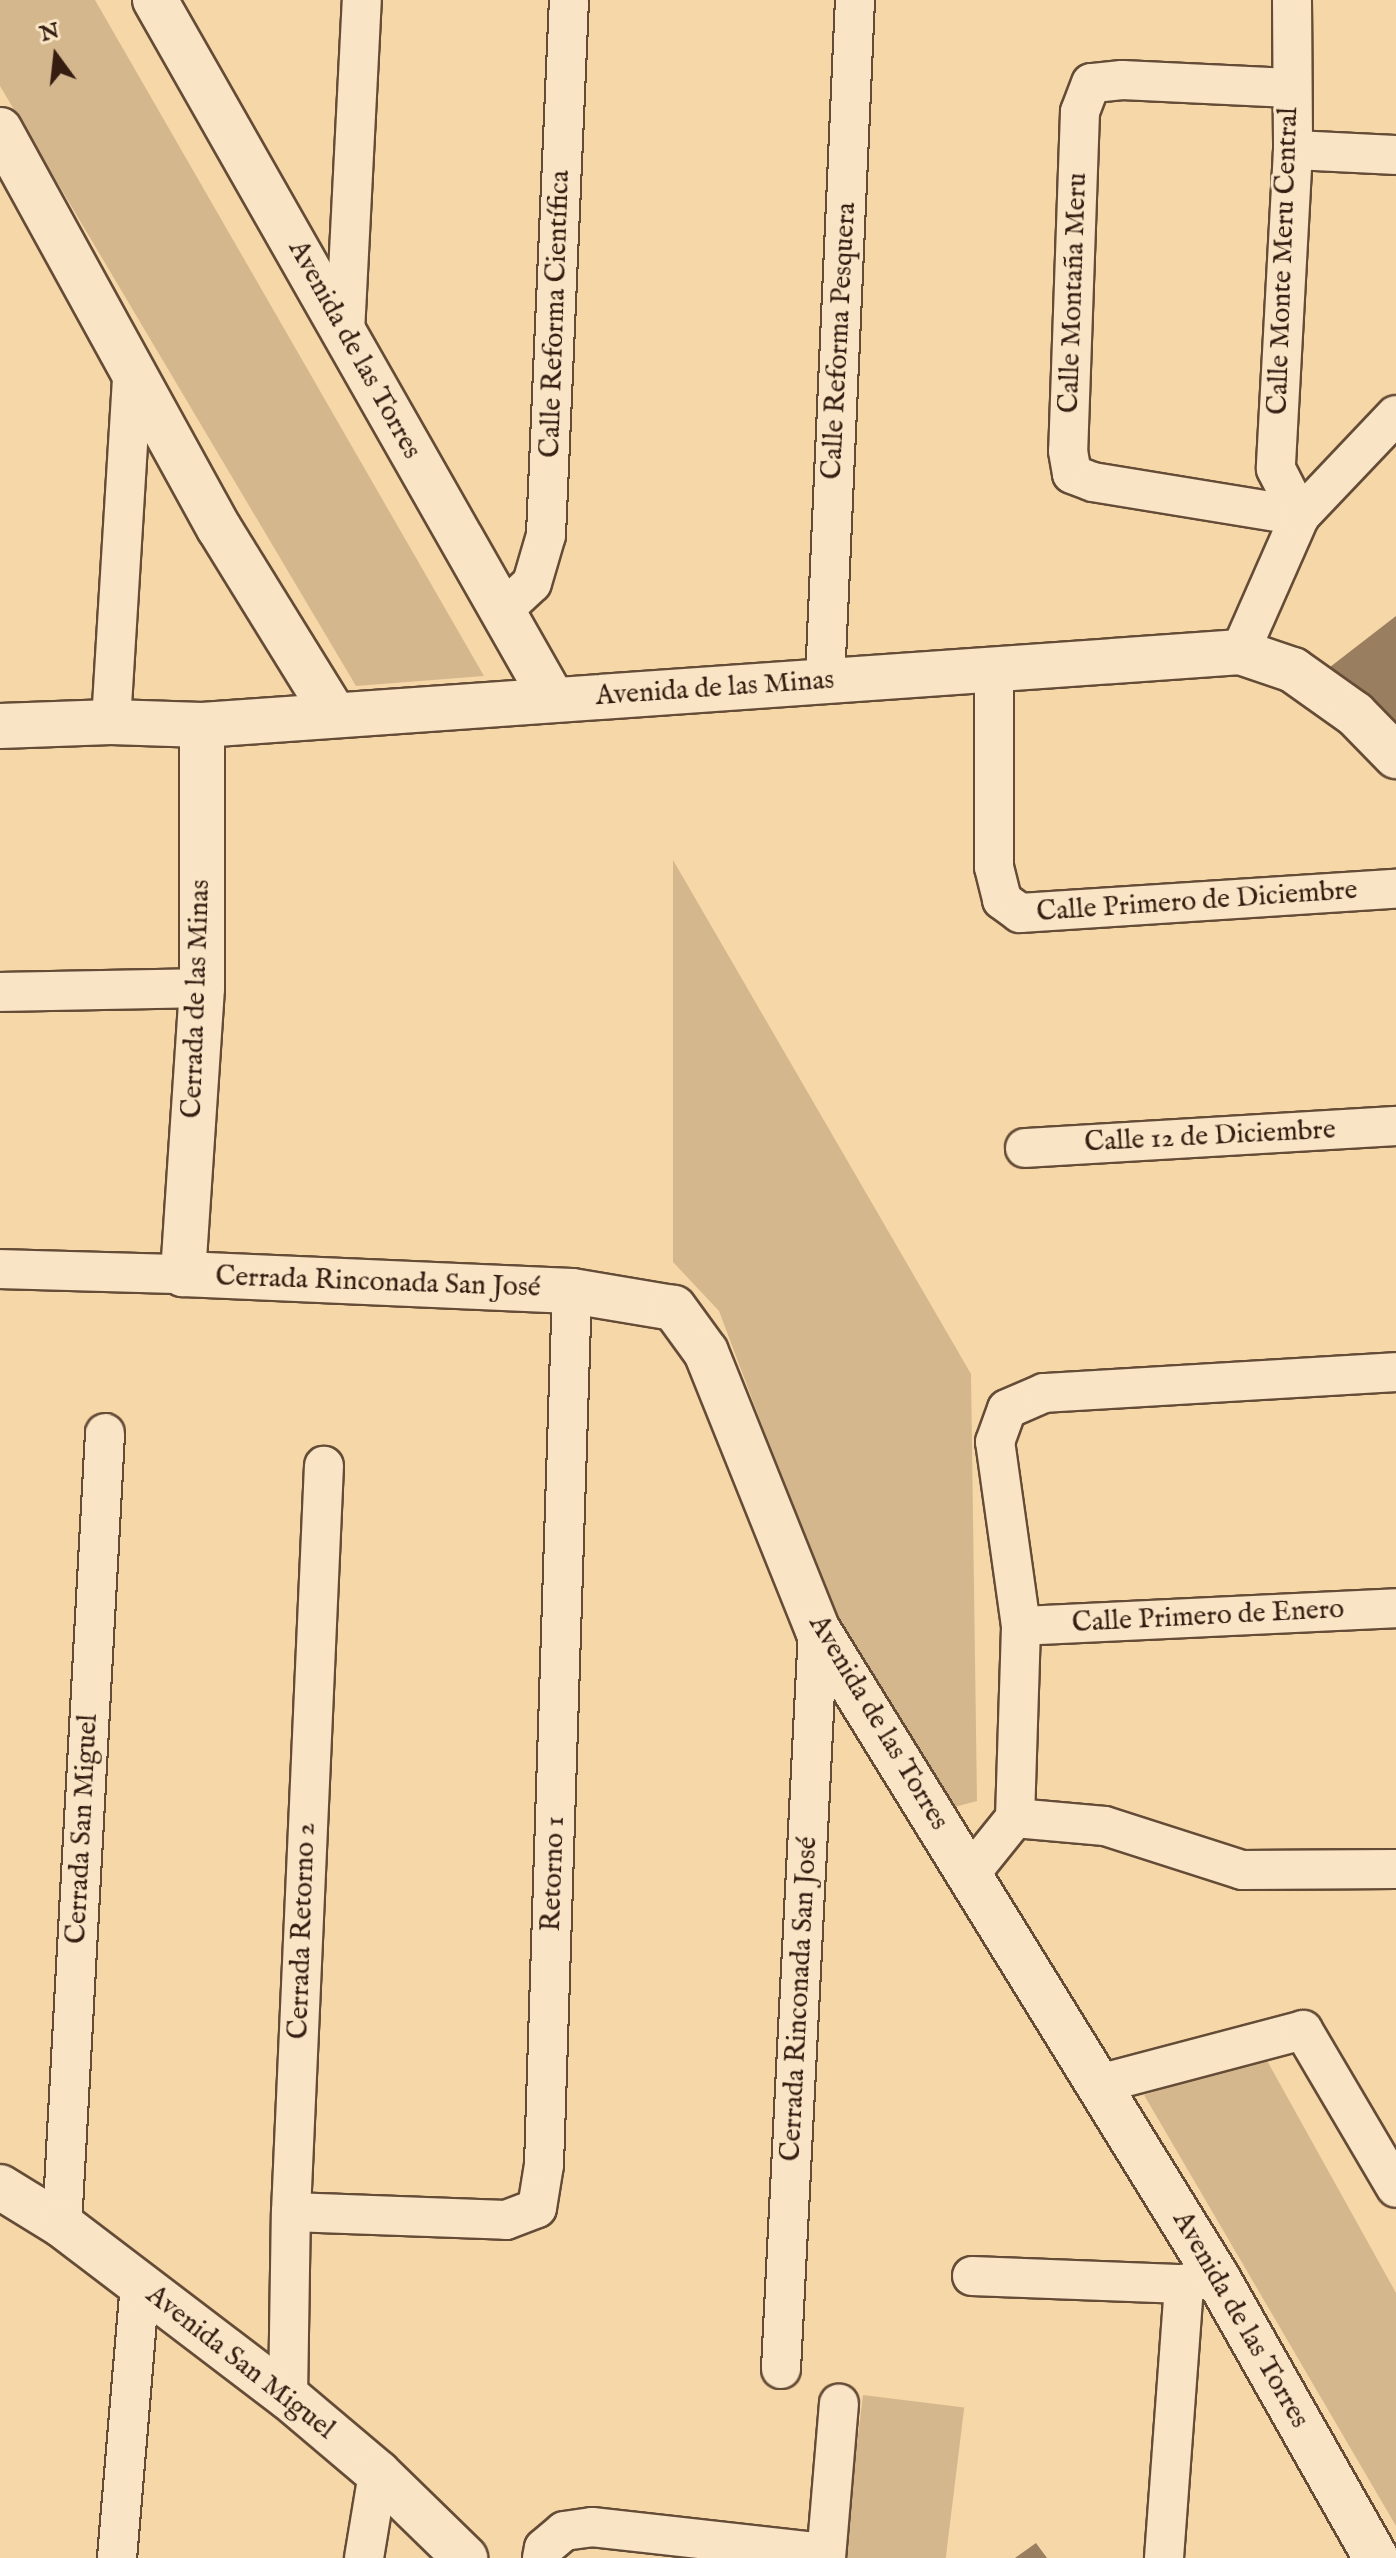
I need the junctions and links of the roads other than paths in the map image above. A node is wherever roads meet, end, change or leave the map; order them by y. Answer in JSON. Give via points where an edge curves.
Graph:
{"nodes":[{"id":1,"x":155,"y":0,"type":"edge"},
{"id":2,"x":362,"y":0,"type":"edge"},
{"id":3,"x":569,"y":0,"type":"edge"},
{"id":4,"x":855,"y":0,"type":"edge"},
{"id":5,"x":1292,"y":0,"type":"edge"},
{"id":6,"x":1290,"y":88,"type":"junction"},
{"id":7,"x":0,"y":130,"type":"edge"},
{"id":8,"x":1293,"y":150,"type":"junction"},
{"id":9,"x":1396,"y":155,"type":"edge"},
{"id":10,"x":345,"y":332,"type":"junction"},
{"id":11,"x":133,"y":367,"type":"junction"},
{"id":12,"x":1396,"y":415,"type":"edge"},
{"id":13,"x":1300,"y":516,"type":"junction"},
{"id":14,"x":501,"y":612,"type":"junction"},
{"id":15,"x":1240,"y":652,"type":"junction"},
{"id":16,"x":994,"y":670,"type":"junction"},
{"id":17,"x":825,"y":681,"type":"junction"},
{"id":18,"x":553,"y":700,"type":"junction"},
{"id":19,"x":334,"y":714,"type":"junction"},
{"id":20,"x":111,"y":722,"type":"junction"},
{"id":21,"x":202,"y":725,"type":"junction"},
{"id":22,"x":0,"y":726,"type":"edge"},
{"id":23,"x":1396,"y":756,"type":"edge"},
{"id":24,"x":1396,"y":889,"type":"edge"},
{"id":25,"x":202,"y":988,"type":"junction"},
{"id":26,"x":0,"y":992,"type":"edge"},
{"id":27,"x":1396,"y":1126,"type":"edge"},
{"id":28,"x":1025,"y":1148,"type":"dead end"},
{"id":29,"x":0,"y":1269,"type":"edge"},
{"id":30,"x":183,"y":1274,"type":"junction"},
{"id":31,"x":572,"y":1291,"type":"junction"},
{"id":32,"x":1396,"y":1372,"type":"edge"},
{"id":33,"x":105,"y":1433,"type":"dead end"},
{"id":34,"x":324,"y":1466,"type":"dead end"},
{"id":35,"x":1396,"y":1608,"type":"edge"},
{"id":36,"x":1021,"y":1626,"type":"junction"},
{"id":37,"x":818,"y":1630,"type":"junction"},
{"id":38,"x":1015,"y":1818,"type":"junction"},
{"id":39,"x":1396,"y":1869,"type":"edge"},
{"id":40,"x":969,"y":1875,"type":"junction"},
{"id":41,"x":1099,"y":2084,"type":"junction"},
{"id":42,"x":0,"y":2187,"type":"edge"},
{"id":43,"x":1396,"y":2188,"type":"edge"},
{"id":44,"x":291,"y":2212,"type":"junction"},
{"id":45,"x":62,"y":2225,"type":"junction"},
{"id":46,"x":972,"y":2276,"type":"dead end"},
{"id":47,"x":1200,"y":2280,"type":"junction"},
{"id":48,"x":140,"y":2284,"type":"junction"},
{"id":49,"x":781,"y":2369,"type":"dead end"},
{"id":50,"x":288,"y":2397,"type":"junction"},
{"id":51,"x":839,"y":2404,"type":"dead end"},
{"id":52,"x":378,"y":2473,"type":"junction"},
{"id":53,"x":825,"y":2555,"type":"edge"},
{"id":54,"x":117,"y":2558,"type":"edge"},
{"id":55,"x":364,"y":2558,"type":"edge"},
{"id":56,"x":465,"y":2558,"type":"edge"},
{"id":57,"x":542,"y":2558,"type":"edge"},
{"id":58,"x":1164,"y":2558,"type":"edge"},
{"id":59,"x":1376,"y":2558,"type":"edge"}],
"edges":[{"from":1,"to":10,"type":"street","name":"Avenida de las Torres"},
{"from":2,"to":10,"type":"street"},
{"from":3,"to":14,"type":"street","name":"Calle Reforma Científica","via":[[546,535],[532,583]]},
{"from":4,"to":17,"type":"street","name":"Calle Reforma Pesquera"},
{"from":5,"to":6,"type":"street","name":"Calle Monte Meru Central"},
{"from":6,"to":8,"type":"street","name":"Calle Monte Meru Central"},
{"from":6,"to":13,"type":"street","name":"Calle Montaña Meru","via":[[1091,83],[1080,112],[1068,451],[1072,474],[1093,482]]},
{"from":7,"to":11,"type":"street"},
{"from":8,"to":9,"type":"street"},
{"from":8,"to":13,"type":"street","name":"Calle Monte Meru Central","via":[[1276,469]]},
{"from":10,"to":14,"type":"street","name":"Avenida de las Torres"},
{"from":11,"to":19,"type":"street","via":[[219,528]]},
{"from":11,"to":20,"type":"street"},
{"from":12,"to":13,"type":"street"},
{"from":13,"to":15,"type":"street"},
{"from":14,"to":18,"type":"street","name":"Avenida de las Torres"},
{"from":15,"to":16,"type":"street","name":"Avenida de las Minas"},
{"from":15,"to":23,"type":"street","name":"Avenida de las Minas","via":[[1293,670],[1355,714]]},
{"from":16,"to":17,"type":"street","name":"Avenida de las Minas"},
{"from":16,"to":24,"type":"street","name":"Calle Primero de Diciembre","via":[[994,867],[1002,900],[1020,913]]},
{"from":17,"to":18,"type":"street","name":"Avenida de las Minas"},
{"from":18,"to":19,"type":"street","name":"Avenida de las Minas"},
{"from":19,"to":21,"type":"street","name":"Avenida de las Minas"},
{"from":20,"to":21,"type":"street","name":"Avenida de las Minas"},
{"from":20,"to":22,"type":"street","name":"Avenida de las Minas"},
{"from":21,"to":25,"type":"street","name":"Cerrada de las Minas"},
{"from":25,"to":26,"type":"street"},
{"from":25,"to":30,"type":"street","name":"Cerrada de las Minas"},
{"from":27,"to":28,"type":"street","name":"Calle 12 de Diciembre"},
{"from":29,"to":30,"type":"street"},
{"from":30,"to":31,"type":"street","name":"Cerrada Rinconada San José"},
{"from":31,"to":37,"type":"street","name":"Avenida de las Torres","via":[[674,1308],[706,1352]]},
{"from":31,"to":44,"type":"street","name":"Retorno 1","via":[[544,2165],[537,2208],[506,2220]]},
{"from":32,"to":36,"type":"street","via":[[1044,1393],[1007,1409],[995,1442]]},
{"from":33,"to":45,"type":"street","name":"Cerrada San Miguel"},
{"from":34,"to":44,"type":"street","name":"Cerrada Retorno 2"},
{"from":35,"to":36,"type":"street","name":"Calle Primero de Enero"},
{"from":36,"to":38,"type":"street"},
{"from":37,"to":40,"type":"street","name":"Avenida de las Torres"},
{"from":37,"to":49,"type":"street","name":"Cerrada Rinconada San José"},
{"from":38,"to":39,"type":"street","via":[[1105,1826],[1242,1870]]},
{"from":38,"to":40,"type":"street"},
{"from":40,"to":41,"type":"street","name":"Avenida de las Torres"},
{"from":41,"to":43,"type":"street","via":[[1303,2030]]},
{"from":41,"to":47,"type":"street","name":"Avenida de las Torres"},
{"from":42,"to":45,"type":"street","name":"Avenida San Miguel"},
{"from":44,"to":50,"type":"street","name":"Cerrada Retorno 2"},
{"from":45,"to":48,"type":"street","name":"Avenida San Miguel"},
{"from":46,"to":47,"type":"street"},
{"from":47,"to":58,"type":"street"},
{"from":47,"to":59,"type":"street","name":"Avenida de las Torres"},
{"from":48,"to":50,"type":"street","name":"Avenida San Miguel"},
{"from":48,"to":54,"type":"street"},
{"from":50,"to":52,"type":"street","name":"Avenida San Miguel"},
{"from":51,"to":53,"type":"street"},
{"from":52,"to":55,"type":"street"},
{"from":52,"to":56,"type":"street","name":"Avenida San Miguel"},
{"from":53,"to":57,"type":"street","via":[[592,2527],[564,2531],[544,2548]]}]}
